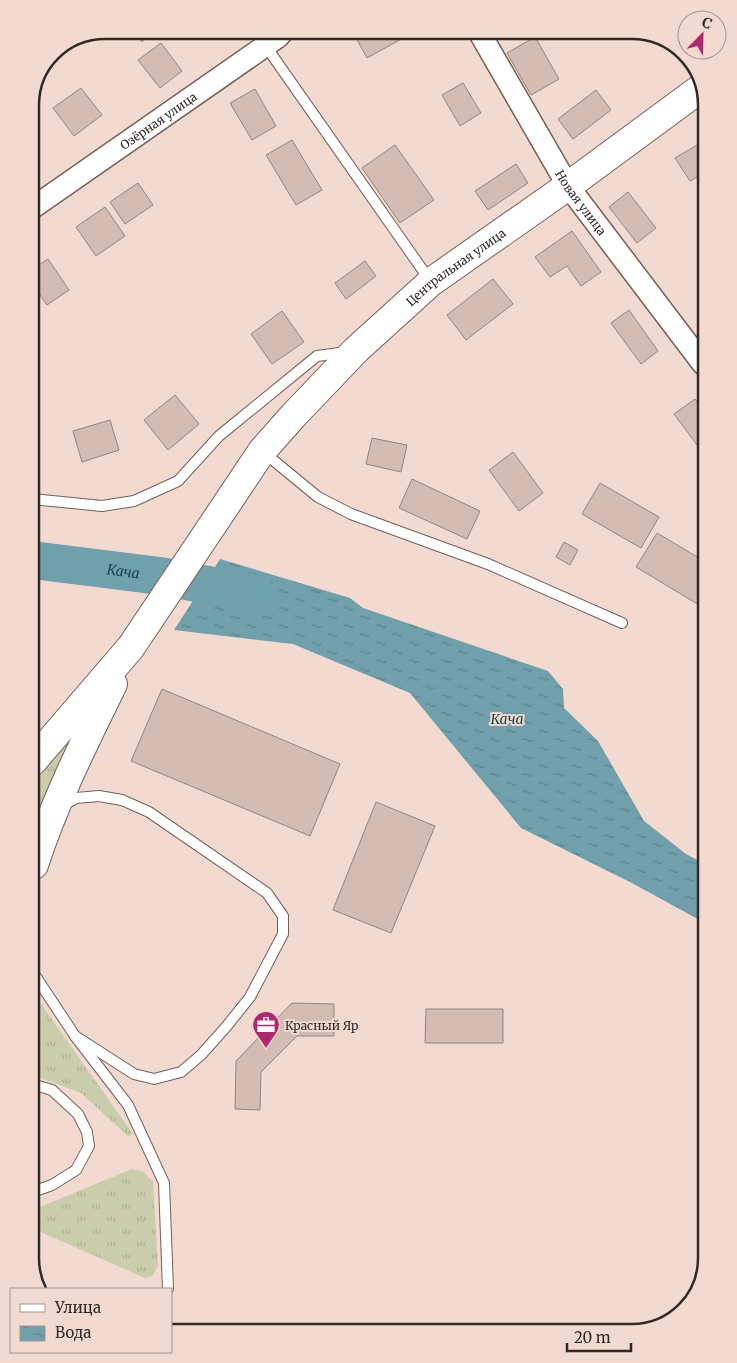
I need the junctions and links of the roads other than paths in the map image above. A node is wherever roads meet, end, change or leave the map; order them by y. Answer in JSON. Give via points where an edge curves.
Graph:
{"nodes":[{"id":1,"x":275,"y":39,"type":"edge"},
{"id":2,"x":483,"y":39,"type":"edge"},
{"id":3,"x":265,"y":45,"type":"junction"},
{"id":4,"x":697,"y":91,"type":"edge"},
{"id":5,"x":568,"y":186,"type":"junction"},
{"id":6,"x":39,"y":203,"type":"edge"},
{"id":7,"x":431,"y":282,"type":"junction"},
{"id":8,"x":356,"y":350,"type":"junction"},
{"id":9,"x":698,"y":357,"type":"edge"},
{"id":10,"x":262,"y":451,"type":"junction"},
{"id":11,"x":39,"y":500,"type":"edge"},
{"id":12,"x":622,"y":623,"type":"dead end"},
{"id":13,"x":131,"y":647,"type":"junction"},
{"id":14,"x":39,"y":754,"type":"edge"},
{"id":15,"x":54,"y":810,"type":"junction"},
{"id":16,"x":39,"y":851,"type":"edge"},
{"id":17,"x":39,"y":982,"type":"edge"},
{"id":18,"x":75,"y":1036,"type":"junction"},
{"id":19,"x":39,"y":1086,"type":"edge"},
{"id":20,"x":39,"y":1190,"type":"edge"},
{"id":21,"x":168,"y":1288,"type":"edge"}],
"edges":[{"from":1,"to":3,"type":"street","name":"Озёрная улица"},
{"from":2,"to":5,"type":"street","name":"Новая улица"},
{"from":3,"to":6,"type":"street","name":"Озёрная улица"},
{"from":3,"to":7,"type":"lane"},
{"from":4,"to":5,"type":"street","name":"Центральная улица"},
{"from":5,"to":7,"type":"street","name":"Центральная улица"},
{"from":5,"to":9,"type":"street","name":"Новая улица"},
{"from":7,"to":8,"type":"street","name":"Центральная улица"},
{"from":8,"to":10,"type":"street","name":"Центральная улица"},
{"from":8,"to":11,"type":"lane","via":[[317,356],[219,436],[178,481],[134,501],[102,506]]},
{"from":10,"to":12,"type":"lane","via":[[318,497],[351,514],[488,564]]},
{"from":10,"to":13,"type":"street","name":"Центральная улица"},
{"from":13,"to":14,"type":"street"},
{"from":13,"to":15,"type":"street"},
{"from":15,"to":16,"type":"street"},
{"from":15,"to":18,"type":"lane","via":[[76,798],[99,796],[122,800],[149,812],[267,893],[283,916],[283,934],[250,997],[226,1028],[181,1072],[154,1079],[134,1074]]},
{"from":17,"to":18,"type":"lane"},
{"from":18,"to":21,"type":"lane","via":[[128,1105],[164,1183]]},
{"from":19,"to":20,"type":"lane","via":[[52,1090],[78,1114],[87,1132],[88,1146],[76,1170]]}]}
